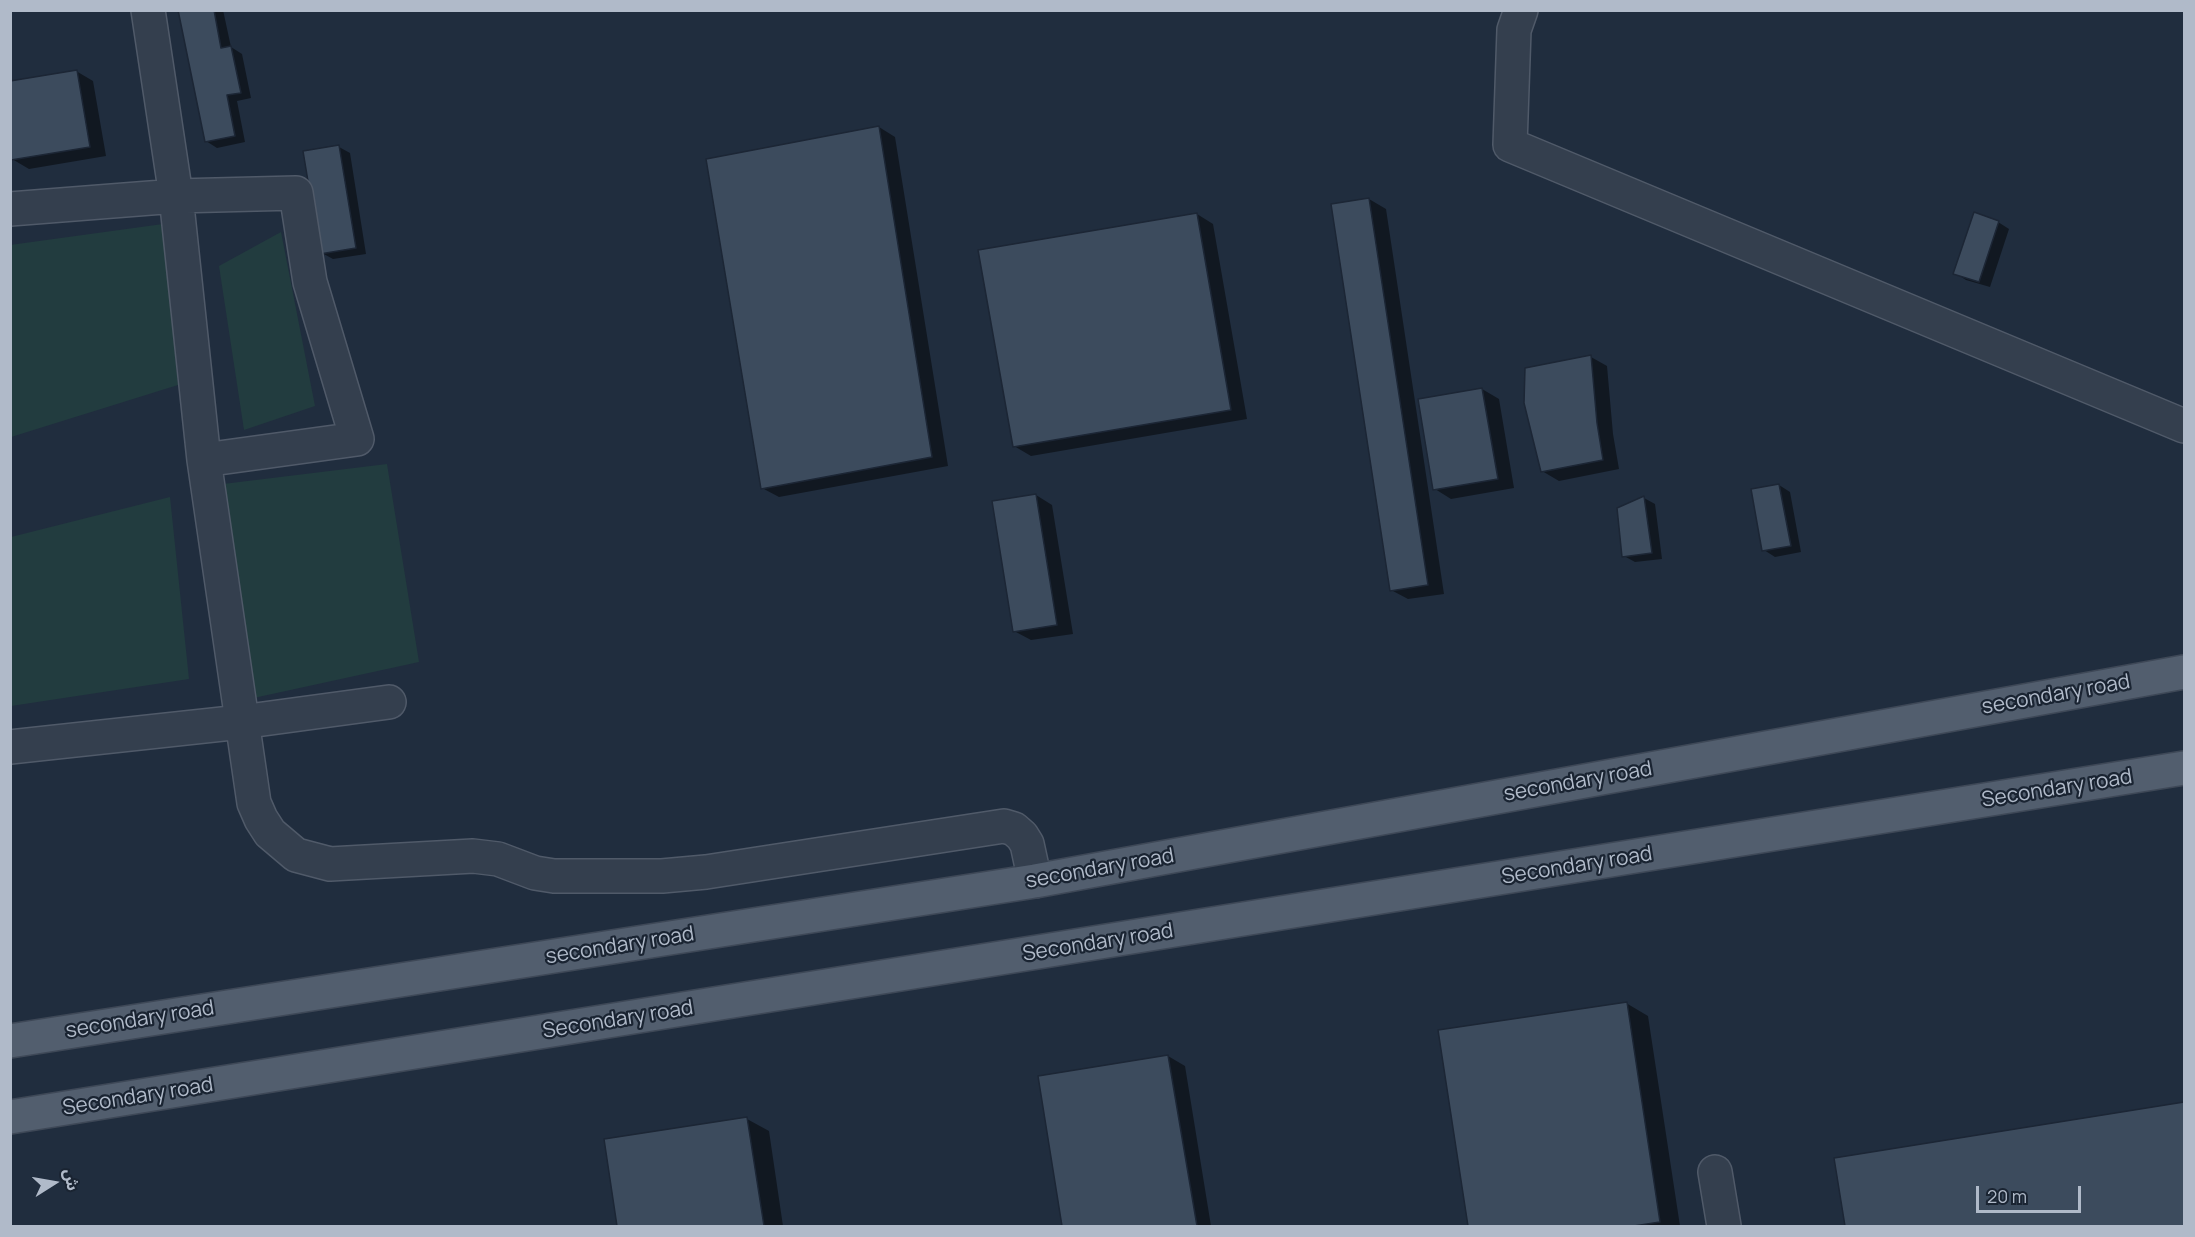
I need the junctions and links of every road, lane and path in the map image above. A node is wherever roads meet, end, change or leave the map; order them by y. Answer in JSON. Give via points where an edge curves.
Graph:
{"nodes":[{"id":1,"x":148,"y":10,"type":"edge"},
{"id":2,"x":1521,"y":10,"type":"edge"},
{"id":3,"x":176,"y":196,"type":"junction"},
{"id":4,"x":10,"y":209,"type":"edge"},
{"id":5,"x":2184,"y":426,"type":"edge"},
{"id":6,"x":204,"y":460,"type":"junction"},
{"id":7,"x":2184,"y":672,"type":"edge"},
{"id":8,"x":389,"y":702,"type":"dead end"},
{"id":9,"x":241,"y":722,"type":"junction"},
{"id":10,"x":10,"y":747,"type":"edge"},
{"id":11,"x":2184,"y":768,"type":"edge"},
{"id":12,"x":1035,"y":881,"type":"junction"},
{"id":13,"x":10,"y":1041,"type":"edge"},
{"id":14,"x":10,"y":1117,"type":"edge"},
{"id":15,"x":1715,"y":1172,"type":"dead end"},
{"id":16,"x":1724,"y":1227,"type":"edge"}],
"edges":[{"from":1,"to":3,"type":"street"},
{"from":2,"to":5,"type":"street","via":[[1514,30],[1510,145]]},
{"from":3,"to":4,"type":"street"},
{"from":3,"to":6,"type":"street"},
{"from":3,"to":6,"type":"street","via":[[296,193],[310,282],[357,439]]},
{"from":6,"to":9,"type":"street"},
{"from":7,"to":12,"type":"main road","name":"secondary road"},
{"from":8,"to":9,"type":"street"},
{"from":9,"to":10,"type":"street"},
{"from":9,"to":12,"type":"street","via":[[261,819],[282,845],[313,861],[330,864],[473,856],[498,859],[554,876],[662,876],[1004,826],[1014,829],[1027,844]]},
{"from":11,"to":14,"type":"main road","name":"Secondary road"},
{"from":12,"to":13,"type":"main road","name":"secondary road"},
{"from":15,"to":16,"type":"street"}]}
